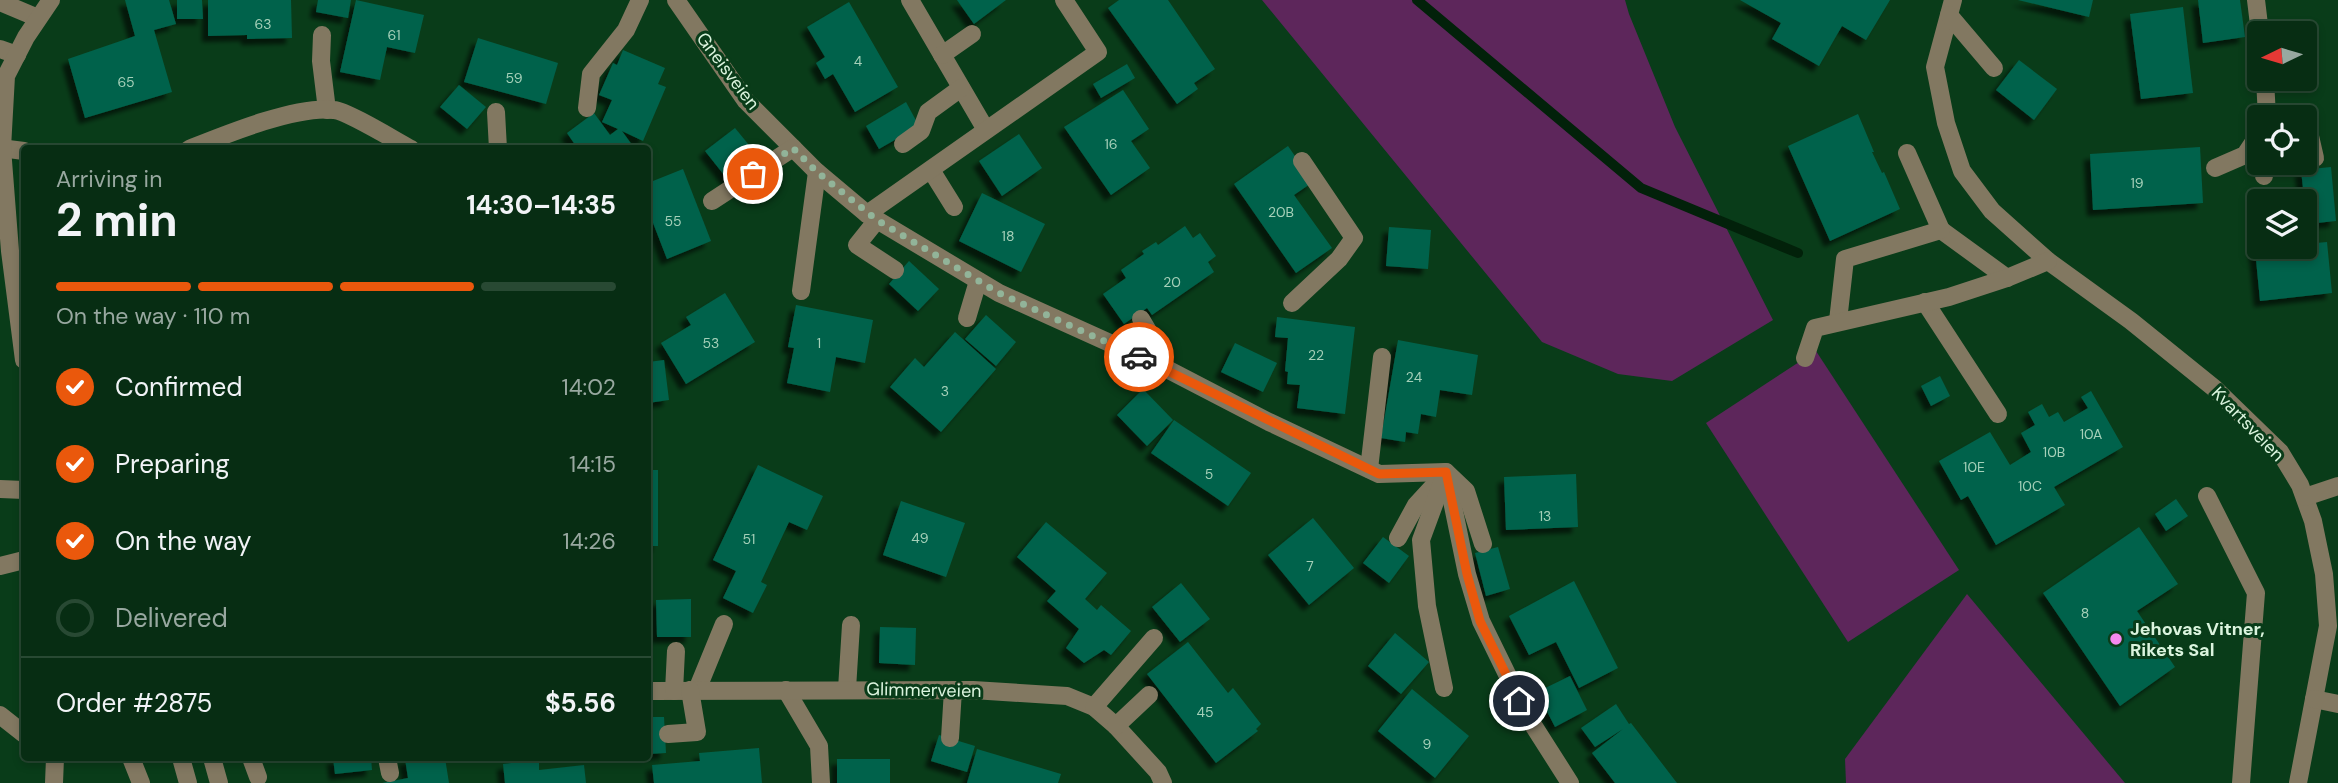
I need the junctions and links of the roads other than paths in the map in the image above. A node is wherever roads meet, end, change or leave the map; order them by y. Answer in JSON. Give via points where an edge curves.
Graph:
{"nodes":[{"id":1,"x":51,"y":0,"type":"edge"},
{"id":2,"x":640,"y":0,"type":"edge"},
{"id":3,"x":676,"y":0,"type":"edge"},
{"id":4,"x":910,"y":0,"type":"edge"},
{"id":5,"x":1064,"y":0,"type":"edge"},
{"id":6,"x":2256,"y":0,"type":"edge"},
{"id":7,"x":0,"y":2,"type":"edge"},
{"id":8,"x":1951,"y":8,"type":"edge"},
{"id":9,"x":38,"y":18,"type":"junction"},
{"id":10,"x":2259,"y":21,"type":"edge"},
{"id":11,"x":972,"y":34,"type":"dead end"},
{"id":12,"x":322,"y":35,"type":"dead end"},
{"id":13,"x":8,"y":52,"type":"edge"},
{"id":14,"x":942,"y":55,"type":"junction"},
{"id":15,"x":1994,"y":68,"type":"dead end"},
{"id":16,"x":961,"y":88,"type":"junction"},
{"id":17,"x":587,"y":108,"type":"dead end"},
{"id":18,"x":327,"y":110,"type":"junction"},
{"id":19,"x":496,"y":112,"type":"dead end"},
{"id":20,"x":986,"y":130,"type":"junction"},
{"id":21,"x":903,"y":144,"type":"dead end"},
{"id":22,"x":199,"y":145,"type":"edge"},
{"id":23,"x":403,"y":145,"type":"edge"},
{"id":24,"x":498,"y":145,"type":"edge"},
{"id":25,"x":1,"y":148,"type":"edge"},
{"id":26,"x":793,"y":148,"type":"junction"},
{"id":27,"x":21,"y":151,"type":"edge"},
{"id":28,"x":2247,"y":152,"type":"edge"},
{"id":29,"x":1907,"y":153,"type":"dead end"},
{"id":30,"x":1302,"y":161,"type":"dead end"},
{"id":31,"x":2215,"y":168,"type":"dead end"},
{"id":32,"x":931,"y":170,"type":"junction"},
{"id":33,"x":817,"y":172,"type":"junction"},
{"id":34,"x":712,"y":201,"type":"dead end"},
{"id":35,"x":954,"y":207,"type":"dead end"},
{"id":36,"x":872,"y":217,"type":"junction"},
{"id":37,"x":1941,"y":230,"type":"junction"},
{"id":38,"x":2048,"y":261,"type":"junction"},
{"id":39,"x":895,"y":270,"type":"dead end"},
{"id":40,"x":2007,"y":278,"type":"junction"},
{"id":41,"x":978,"y":281,"type":"junction"},
{"id":42,"x":7,"y":283,"type":"edge"},
{"id":43,"x":801,"y":291,"type":"dead end"},
{"id":44,"x":1925,"y":302,"type":"junction"},
{"id":45,"x":1293,"y":303,"type":"dead end"},
{"id":46,"x":967,"y":318,"type":"dead end"},
{"id":47,"x":1142,"y":319,"type":"dead end"},
{"id":48,"x":1838,"y":321,"type":"junction"},
{"id":49,"x":21,"y":346,"type":"edge"},
{"id":50,"x":1381,"y":357,"type":"dead end"},
{"id":51,"x":1805,"y":358,"type":"dead end"},
{"id":52,"x":1163,"y":367,"type":"junction"},
{"id":53,"x":1998,"y":414,"type":"dead end"},
{"id":54,"x":1369,"y":470,"type":"junction"},
{"id":55,"x":1446,"y":472,"type":"junction"},
{"id":56,"x":2338,"y":486,"type":"edge"},
{"id":57,"x":0,"y":489,"type":"edge"},
{"id":58,"x":21,"y":490,"type":"edge"},
{"id":59,"x":2207,"y":496,"type":"dead end"},
{"id":60,"x":2305,"y":497,"type":"junction"},
{"id":61,"x":1398,"y":538,"type":"dead end"},
{"id":62,"x":1483,"y":544,"type":"dead end"},
{"id":63,"x":21,"y":561,"type":"edge"},
{"id":64,"x":0,"y":566,"type":"edge"},
{"id":65,"x":724,"y":624,"type":"dead end"},
{"id":66,"x":851,"y":625,"type":"dead end"},
{"id":67,"x":1154,"y":638,"type":"dead end"},
{"id":68,"x":676,"y":651,"type":"dead end"},
{"id":69,"x":1444,"y":688,"type":"dead end"},
{"id":70,"x":847,"y":689,"type":"junction"},
{"id":71,"x":687,"y":690,"type":"junction"},
{"id":72,"x":786,"y":690,"type":"junction"},
{"id":73,"x":953,"y":690,"type":"junction"},
{"id":74,"x":651,"y":691,"type":"edge"},
{"id":75,"x":1149,"y":695,"type":"dead end"},
{"id":76,"x":2314,"y":699,"type":"junction"},
{"id":77,"x":2338,"y":704,"type":"edge"},
{"id":78,"x":1094,"y":707,"type":"junction"},
{"id":79,"x":0,"y":715,"type":"edge"},
{"id":80,"x":1116,"y":726,"type":"junction"},
{"id":81,"x":21,"y":732,"type":"edge"},
{"id":82,"x":668,"y":734,"type":"dead end"},
{"id":83,"x":950,"y":738,"type":"dead end"},
{"id":84,"x":55,"y":761,"type":"edge"},
{"id":85,"x":132,"y":761,"type":"edge"},
{"id":86,"x":182,"y":761,"type":"edge"},
{"id":87,"x":213,"y":761,"type":"edge"},
{"id":88,"x":252,"y":761,"type":"edge"},
{"id":89,"x":257,"y":777,"type":"dead end"},
{"id":90,"x":54,"y":783,"type":"edge"},
{"id":91,"x":141,"y":783,"type":"edge"},
{"id":92,"x":188,"y":783,"type":"edge"},
{"id":93,"x":219,"y":783,"type":"edge"},
{"id":94,"x":821,"y":783,"type":"edge"},
{"id":95,"x":1163,"y":783,"type":"edge"},
{"id":96,"x":1570,"y":783,"type":"edge"},
{"id":97,"x":2241,"y":783,"type":"edge"},
{"id":98,"x":2298,"y":783,"type":"edge"}],
"edges":[{"from":1,"to":9,"type":"street"},
{"from":2,"to":17,"type":"street","via":[[626,30],[591,74]]},
{"from":3,"to":26,"type":"street","name":"Gneisveien","via":[[747,100]]},
{"from":4,"to":14,"type":"street"},
{"from":5,"to":20,"type":"street","via":[[1098,52]]},
{"from":6,"to":10,"type":"street"},
{"from":7,"to":9,"type":"street"},
{"from":8,"to":15,"type":"street"},
{"from":8,"to":38,"type":"street","name":"Kvartsveien","via":[[1935,67],[1962,171],[1992,211]]},
{"from":9,"to":13,"type":"street"},
{"from":11,"to":14,"type":"street"},
{"from":12,"to":18,"type":"street"},
{"from":13,"to":25,"type":"street"},
{"from":14,"to":16,"type":"street"},
{"from":16,"to":20,"type":"street"},
{"from":16,"to":21,"type":"street","via":[[928,113],[921,131]]},
{"from":18,"to":22,"type":"street","via":[[245,127]]},
{"from":18,"to":23,"type":"street","via":[[336,110]]},
{"from":19,"to":24,"type":"street"},
{"from":20,"to":32,"type":"street"},
{"from":25,"to":27,"type":"street"},
{"from":25,"to":42,"type":"street"},
{"from":26,"to":33,"type":"street","name":"Gneisveien"},
{"from":26,"to":34,"type":"street"},
{"from":28,"to":31,"type":"street"},
{"from":29,"to":37,"type":"street"},
{"from":30,"to":45,"type":"street","via":[[1354,238],[1339,260]]},
{"from":32,"to":35,"type":"street"},
{"from":32,"to":36,"type":"street"},
{"from":33,"to":36,"type":"street","name":"Gneisveien"},
{"from":33,"to":43,"type":"street"},
{"from":36,"to":39,"type":"street","via":[[857,245]]},
{"from":36,"to":41,"type":"street","name":"Gneisveien"},
{"from":37,"to":40,"type":"street"},
{"from":37,"to":48,"type":"street","via":[[1845,259]]},
{"from":38,"to":40,"type":"street"},
{"from":38,"to":60,"type":"street","name":"Kvartsveien","via":[[2214,387],[2280,452]]},
{"from":40,"to":44,"type":"street"},
{"from":41,"to":46,"type":"street"},
{"from":41,"to":52,"type":"street","name":"Gneisveien"},
{"from":42,"to":49,"type":"street"},
{"from":44,"to":48,"type":"street"},
{"from":44,"to":53,"type":"street"},
{"from":47,"to":52,"type":"street","via":[[1161,353]]},
{"from":48,"to":51,"type":"street","via":[[1815,328]]},
{"from":50,"to":54,"type":"street"},
{"from":52,"to":54,"type":"street","name":"Gneisveien"},
{"from":54,"to":55,"type":"street","name":"Gneisveien","via":[[1379,474]]},
{"from":55,"to":61,"type":"street","via":[[1416,505]]},
{"from":55,"to":62,"type":"street","via":[[1466,491]]},
{"from":55,"to":69,"type":"street","via":[[1421,540],[1427,606]]},
{"from":55,"to":96,"type":"street","via":[[1480,621],[1528,718]]},
{"from":56,"to":60,"type":"street"},
{"from":57,"to":58,"type":"street"},
{"from":59,"to":97,"type":"street","via":[[2256,593]]},
{"from":60,"to":76,"type":"street","name":"Kvartsveien","via":[[2324,574],[2329,626]]},
{"from":63,"to":64,"type":"street"},
{"from":65,"to":71,"type":"street"},
{"from":66,"to":70,"type":"street"},
{"from":67,"to":78,"type":"street"},
{"from":68,"to":71,"type":"street"},
{"from":70,"to":72,"type":"street","name":"Glimmerveien"},
{"from":70,"to":73,"type":"street","name":"Glimmerveien"},
{"from":71,"to":72,"type":"street","name":"Glimmerveien"},
{"from":71,"to":74,"type":"street","name":"Glimmerveien"},
{"from":71,"to":82,"type":"street","via":[[697,732]]},
{"from":72,"to":94,"type":"street","via":[[819,746]]},
{"from":73,"to":78,"type":"street","name":"Glimmerveien","via":[[1067,696]]},
{"from":73,"to":83,"type":"street"},
{"from":75,"to":80,"type":"street"},
{"from":76,"to":77,"type":"street"},
{"from":76,"to":98,"type":"street","name":"Kvartsveien"},
{"from":78,"to":80,"type":"street","name":"Glimmerveien"},
{"from":79,"to":81,"type":"street"},
{"from":80,"to":95,"type":"street","name":"Glimmerveien"},
{"from":84,"to":90,"type":"street"},
{"from":85,"to":91,"type":"street"},
{"from":86,"to":92,"type":"street"},
{"from":87,"to":93,"type":"street"},
{"from":88,"to":89,"type":"street"}]}
